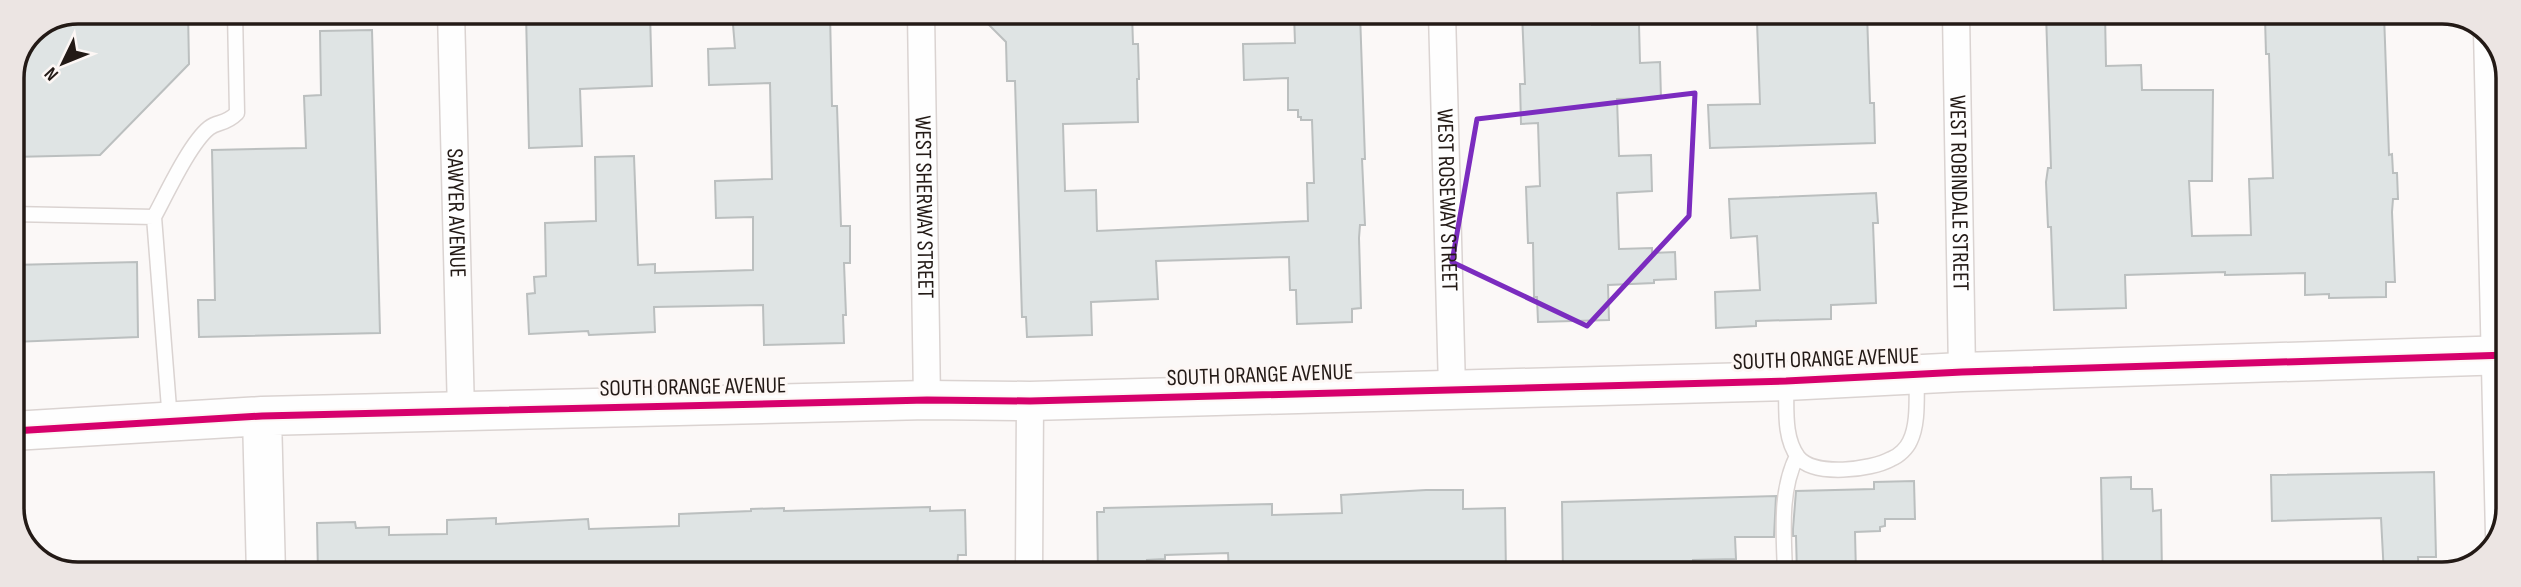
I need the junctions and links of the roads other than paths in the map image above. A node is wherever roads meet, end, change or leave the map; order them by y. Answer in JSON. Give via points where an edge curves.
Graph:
{"nodes":[{"id":1,"x":235,"y":24,"type":"edge"},
{"id":2,"x":451,"y":24,"type":"edge"},
{"id":3,"x":921,"y":24,"type":"edge"},
{"id":4,"x":1443,"y":24,"type":"edge"},
{"id":5,"x":1956,"y":24,"type":"edge"},
{"id":6,"x":2488,"y":49,"type":"edge"},
{"id":7,"x":24,"y":214,"type":"edge"},
{"id":8,"x":154,"y":217,"type":"junction"},
{"id":9,"x":2496,"y":239,"type":"edge"},
{"id":10,"x":2496,"y":355,"type":"edge"},
{"id":11,"x":1962,"y":372,"type":"junction"},
{"id":12,"x":1917,"y":374,"type":"junction"},
{"id":13,"x":1786,"y":381,"type":"junction"},
{"id":14,"x":1452,"y":389,"type":"junction"},
{"id":15,"x":927,"y":400,"type":"junction"},
{"id":16,"x":1030,"y":401,"type":"junction"},
{"id":17,"x":461,"y":412,"type":"junction"},
{"id":18,"x":262,"y":416,"type":"junction"},
{"id":19,"x":170,"y":422,"type":"junction"},
{"id":20,"x":25,"y":430,"type":"edge"},
{"id":21,"x":1797,"y":456,"type":"junction"},
{"id":22,"x":266,"y":562,"type":"edge"},
{"id":23,"x":1029,"y":562,"type":"edge"},
{"id":24,"x":1785,"y":562,"type":"edge"}],
"edges":[{"from":1,"to":8,"type":"lane","via":[[237,113],[228,122],[209,127]]},
{"from":2,"to":17,"type":"street","name":"SAWYER AVENUE"},
{"from":3,"to":15,"type":"street","name":"WEST SHERWAY STREET"},
{"from":4,"to":14,"type":"street","name":"WEST ROSEWAY STREET"},
{"from":5,"to":11,"type":"street","name":"WEST ROBINDALE STREET"},
{"from":6,"to":9,"type":"street"},
{"from":7,"to":8,"type":"lane"},
{"from":8,"to":19,"type":"lane"},
{"from":10,"to":11,"type":"street","name":"SOUTH ORANGE AVENUE"},
{"from":11,"to":12,"type":"street","name":"SOUTH ORANGE AVENUE"},
{"from":12,"to":13,"type":"street","name":"SOUTH ORANGE AVENUE"},
{"from":12,"to":21,"type":"lane","via":[[1914,432],[1910,443],[1892,459],[1826,469],[1811,467]]},
{"from":13,"to":14,"type":"street","name":"SOUTH ORANGE AVENUE"},
{"from":13,"to":21,"type":"lane","via":[[1788,434]]},
{"from":14,"to":16,"type":"street","name":"SOUTH ORANGE AVENUE"},
{"from":15,"to":16,"type":"street","name":"SOUTH ORANGE AVENUE"},
{"from":15,"to":17,"type":"street","name":"SOUTH ORANGE AVENUE"},
{"from":16,"to":23,"type":"street"},
{"from":17,"to":18,"type":"street","name":"SOUTH ORANGE AVENUE"},
{"from":18,"to":19,"type":"street","name":"SOUTH ORANGE AVENUE"},
{"from":18,"to":22,"type":"street"},
{"from":19,"to":20,"type":"street","name":"SOUTH ORANGE AVENUE"},
{"from":21,"to":24,"type":"lane","via":[[1784,502]]}]}
